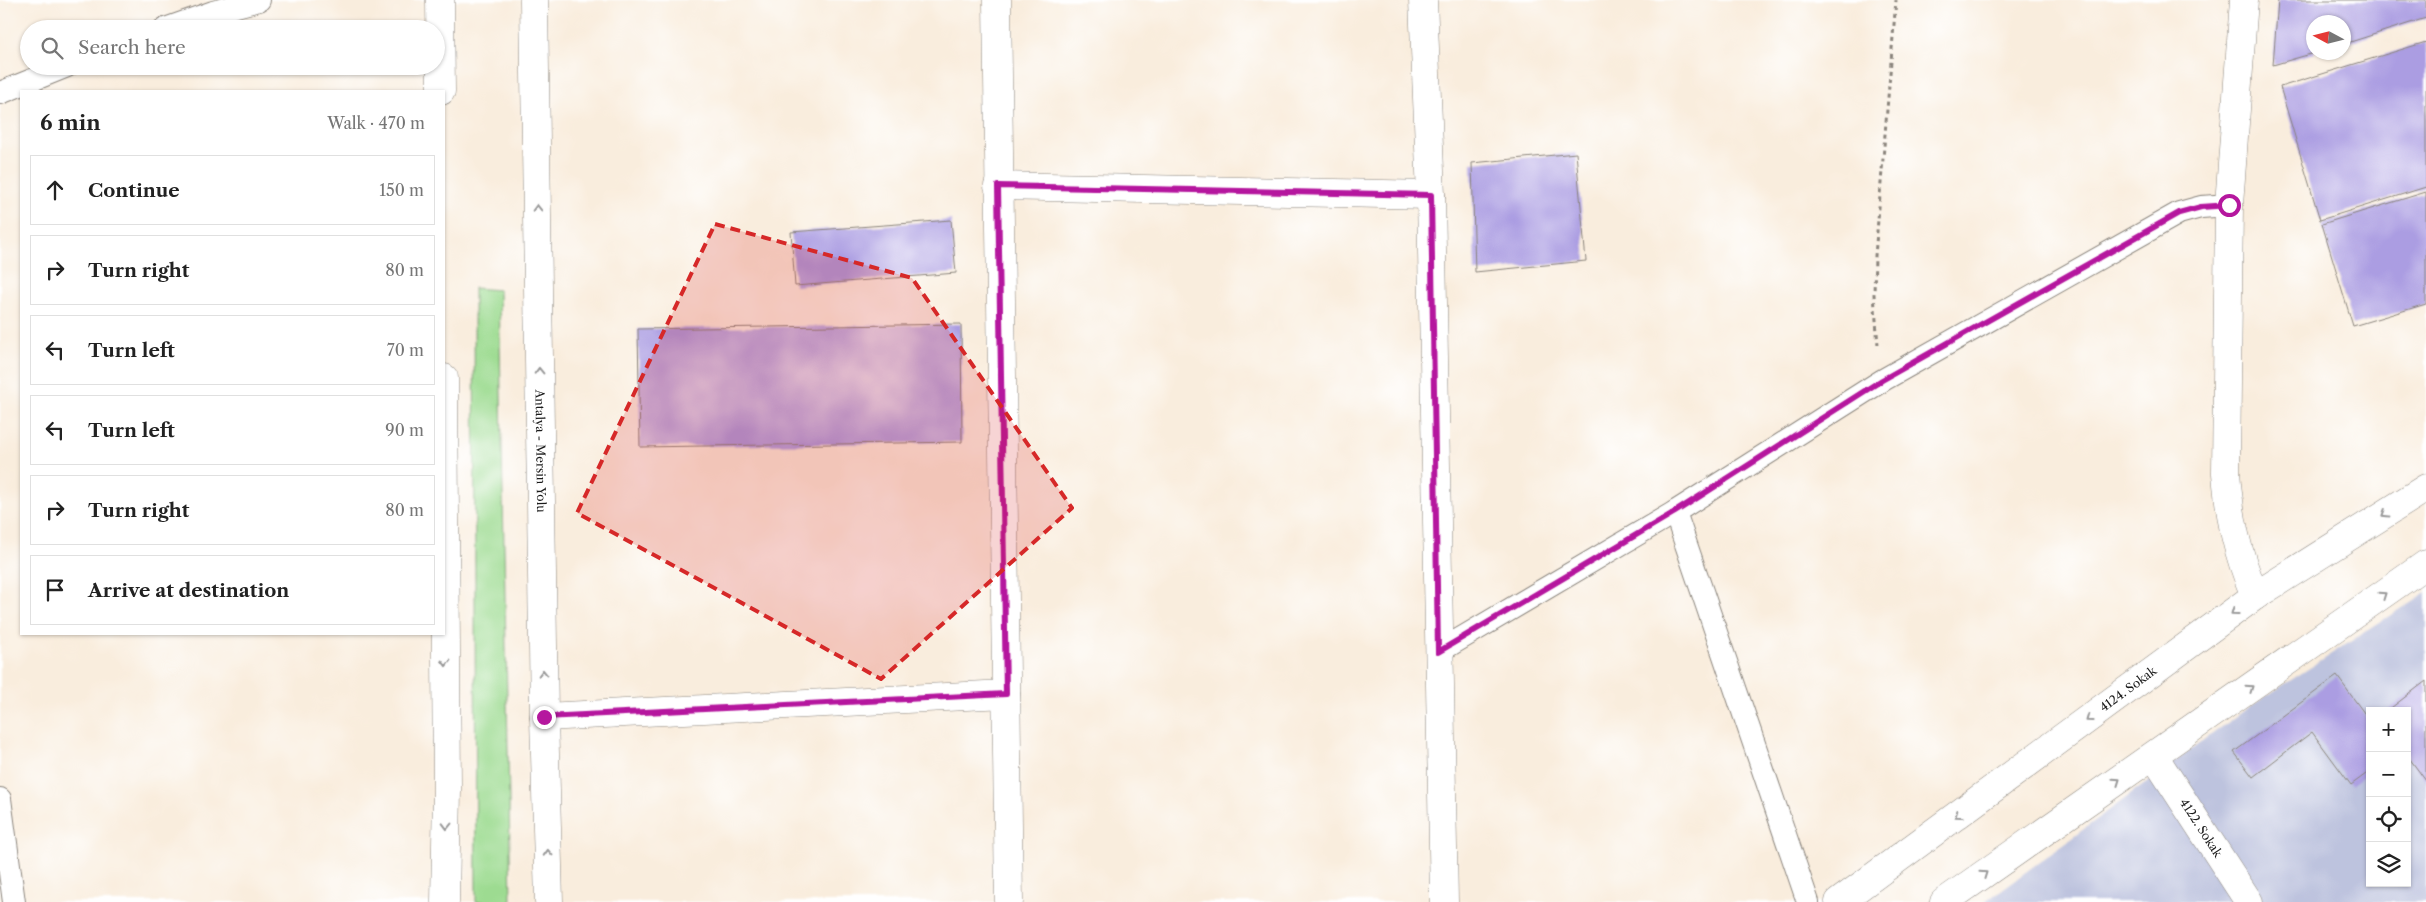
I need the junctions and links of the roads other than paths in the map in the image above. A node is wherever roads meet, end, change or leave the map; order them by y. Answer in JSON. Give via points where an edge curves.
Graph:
{"nodes":[{"id":1,"x":259,"y":0,"type":"edge"},
{"id":2,"x":440,"y":0,"type":"edge"},
{"id":3,"x":534,"y":0,"type":"edge"},
{"id":4,"x":997,"y":0,"type":"edge"},
{"id":5,"x":1423,"y":0,"type":"edge"},
{"id":6,"x":2244,"y":0,"type":"edge"},
{"id":7,"x":190,"y":20,"type":"edge"},
{"id":8,"x":440,"y":20,"type":"edge"},
{"id":9,"x":45,"y":75,"type":"edge"},
{"id":10,"x":441,"y":75,"type":"edge"},
{"id":11,"x":441,"y":90,"type":"edge"},
{"id":12,"x":0,"y":93,"type":"edge"},
{"id":13,"x":998,"y":186,"type":"junction"},
{"id":14,"x":1431,"y":195,"type":"junction"},
{"id":15,"x":2229,"y":205,"type":"junction"},
{"id":16,"x":445,"y":481,"type":"edge"},
{"id":17,"x":2426,"y":488,"type":"edge"},
{"id":18,"x":1675,"y":512,"type":"junction"},
{"id":19,"x":2426,"y":564,"type":"edge"},
{"id":20,"x":2256,"y":596,"type":"junction"},
{"id":21,"x":1438,"y":652,"type":"junction"},
{"id":22,"x":1006,"y":694,"type":"junction"},
{"id":23,"x":544,"y":717,"type":"junction"},
{"id":24,"x":2154,"y":756,"type":"junction"},
{"id":25,"x":0,"y":799,"type":"edge"},
{"id":26,"x":14,"y":902,"type":"edge"},
{"id":27,"x":445,"y":902,"type":"edge"},
{"id":28,"x":549,"y":902,"type":"edge"},
{"id":29,"x":1009,"y":902,"type":"edge"},
{"id":30,"x":1444,"y":902,"type":"edge"},
{"id":31,"x":1808,"y":902,"type":"edge"},
{"id":32,"x":1839,"y":902,"type":"edge"},
{"id":33,"x":1944,"y":902,"type":"edge"},
{"id":34,"x":2249,"y":902,"type":"edge"}],
"edges":[{"from":1,"to":7,"type":"lane"},
{"from":2,"to":8,"type":"main road"},
{"from":23,"to":3,"type":"main road","name":"Antalya - Mersin Yolu","one_way":true},
{"from":4,"to":13,"type":"main road"},
{"from":5,"to":14,"type":"main road"},
{"from":6,"to":15,"type":"main road"},
{"from":9,"to":12,"type":"lane"},
{"from":10,"to":11,"type":"main road"},
{"from":13,"to":14,"type":"main road"},
{"from":13,"to":22,"type":"main road"},
{"from":14,"to":21,"type":"main road"},
{"from":15,"to":18,"type":"lane","via":[[2179,213],[1882,380]]},
{"from":15,"to":20,"type":"main road","via":[[2226,473],[2229,516],[2240,559]]},
{"from":16,"to":27,"type":"main road","one_way":true,"via":[[448,789]]},
{"from":17,"to":20,"type":"main road","name":"4124. Sokak","one_way":true},
{"from":18,"to":21,"type":"lane"},
{"from":18,"to":31,"type":"lane"},
{"from":24,"to":19,"type":"main road","one_way":true},
{"from":20,"to":32,"type":"main road","name":"4124. Sokak","one_way":true},
{"from":21,"to":30,"type":"main road"},
{"from":22,"to":23,"type":"main road"},
{"from":22,"to":29,"type":"main road"},
{"from":28,"to":23,"type":"main road","name":"Antalya - Mersin Yolu","one_way":true},
{"from":33,"to":24,"type":"main road","one_way":true},
{"from":24,"to":34,"type":"main road","name":"4122. Sokak"},
{"from":25,"to":26,"type":"lane"}]}
